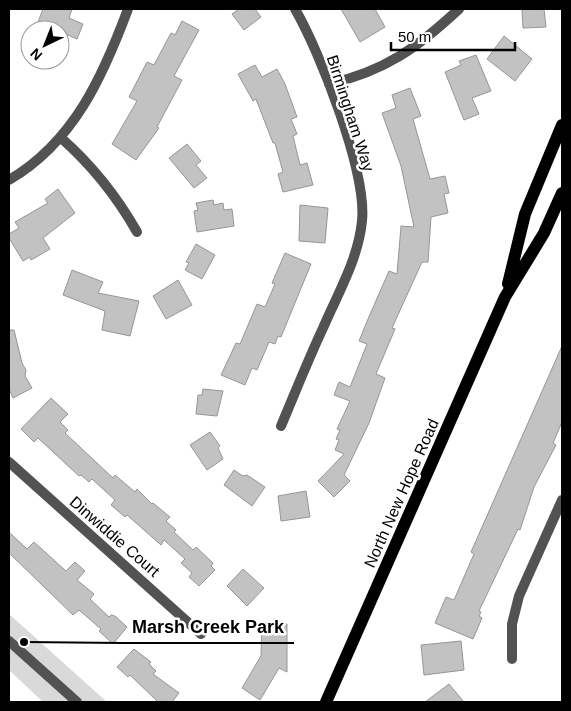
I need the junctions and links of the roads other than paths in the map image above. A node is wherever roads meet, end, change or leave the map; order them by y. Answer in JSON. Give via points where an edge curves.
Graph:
{"nodes":[{"id":1,"x":128,"y":9,"type":"edge"},
{"id":2,"x":294,"y":9,"type":"edge"},
{"id":3,"x":459,"y":9,"type":"edge"},
{"id":4,"x":329,"y":84,"type":"junction"},
{"id":5,"x":562,"y":125,"type":"edge"},
{"id":6,"x":60,"y":137,"type":"junction"},
{"id":7,"x":9,"y":180,"type":"edge"},
{"id":8,"x":562,"y":193,"type":"edge"},
{"id":9,"x":137,"y":232,"type":"dead end"},
{"id":10,"x":505,"y":297,"type":"junction"},
{"id":11,"x":281,"y":426,"type":"dead end"},
{"id":12,"x":9,"y":462,"type":"edge"},
{"id":13,"x":562,"y":500,"type":"edge"},
{"id":14,"x":201,"y":634,"type":"dead end"},
{"id":15,"x":9,"y":641,"type":"edge"},
{"id":16,"x":512,"y":659,"type":"dead end"},
{"id":17,"x":77,"y":702,"type":"edge"},
{"id":18,"x":326,"y":702,"type":"edge"}],
"edges":[{"from":1,"to":6,"type":"street","via":[[96,85],[77,118]]},
{"from":2,"to":4,"type":"street","name":"Birmingham Way"},
{"from":3,"to":4,"type":"street","via":[[400,57],[374,71]]},
{"from":4,"to":11,"type":"street","name":"Birmingham Way","via":[[353,158],[360,188],[362,221],[356,253],[346,279]]},
{"from":5,"to":10,"type":"main road","name":"North New Hope Road","via":[[525,214]]},
{"from":6,"to":7,"type":"street"},
{"from":6,"to":9,"type":"street","via":[[100,175],[120,201]]},
{"from":8,"to":10,"type":"main road","name":"North New Hope Road","via":[[544,233]]},
{"from":10,"to":18,"type":"main road","name":"North New Hope Road"},
{"from":12,"to":14,"type":"street","name":"Dinwiddie Court"},
{"from":13,"to":16,"type":"street","via":[[519,596],[512,624]]},
{"from":15,"to":17,"type":"street"}]}
